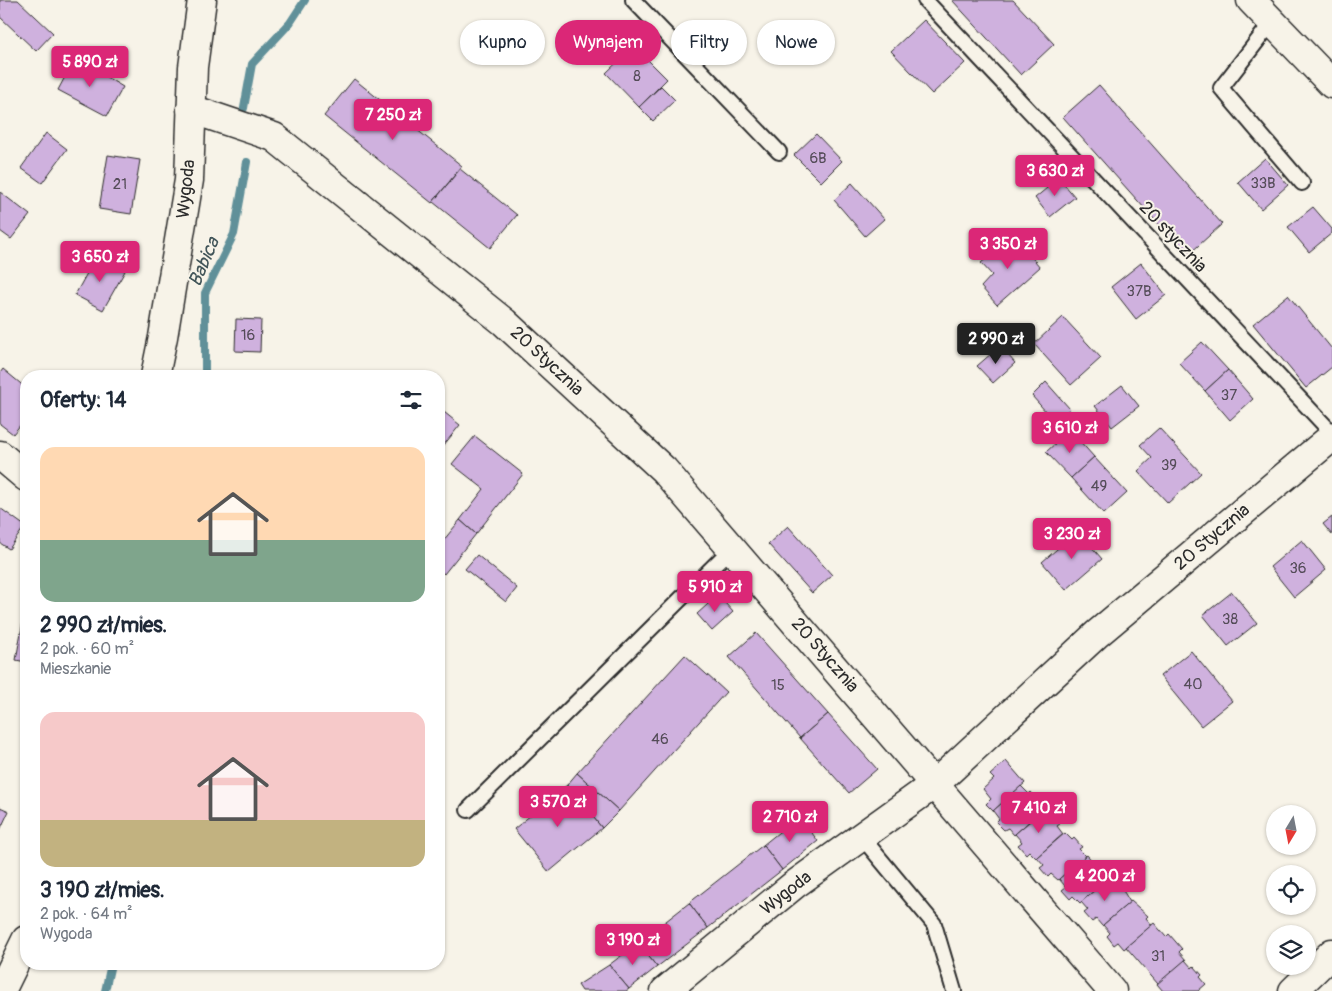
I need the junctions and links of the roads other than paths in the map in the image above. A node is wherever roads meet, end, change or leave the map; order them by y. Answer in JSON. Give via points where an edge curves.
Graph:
{"nodes":[{"id":1,"x":202,"y":0,"type":"edge"},
{"id":2,"x":633,"y":0,"type":"edge"},
{"id":3,"x":925,"y":0,"type":"edge"},
{"id":4,"x":1251,"y":0,"type":"edge"},
{"id":5,"x":1272,"y":22,"type":"junction"},
{"id":6,"x":1332,"y":84,"type":"edge"},
{"id":7,"x":191,"y":109,"type":"junction"},
{"id":8,"x":779,"y":152,"type":"dead end"},
{"id":9,"x":1302,"y":183,"type":"dead end"},
{"id":10,"x":156,"y":370,"type":"edge"},
{"id":11,"x":1332,"y":435,"type":"edge"},
{"id":12,"x":0,"y":455,"type":"edge"},
{"id":13,"x":20,"y":472,"type":"edge"},
{"id":14,"x":732,"y":548,"type":"junction"},
{"id":15,"x":936,"y":783,"type":"junction"},
{"id":16,"x":468,"y":810,"type":"dead end"},
{"id":17,"x":861,"y":836,"type":"junction"},
{"id":18,"x":20,"y":952,"type":"edge"},
{"id":19,"x":1332,"y":953,"type":"edge"},
{"id":20,"x":1,"y":991,"type":"edge"},
{"id":21,"x":665,"y":991,"type":"edge"},
{"id":22,"x":954,"y":991,"type":"edge"},
{"id":23,"x":1112,"y":991,"type":"edge"},
{"id":24,"x":1293,"y":991,"type":"edge"}],
"edges":[{"from":1,"to":7,"type":"street","name":"Wygoda"},
{"from":2,"to":8,"type":"lane"},
{"from":3,"to":11,"type":"lane","name":"20 stycznia"},
{"from":4,"to":5,"type":"street"},
{"from":5,"to":6,"type":"street"},
{"from":5,"to":9,"type":"lane","via":[[1221,88]]},
{"from":7,"to":10,"type":"street","name":"Wygoda","via":[[189,180]]},
{"from":7,"to":14,"type":"street","name":"20 Stycznia","via":[[274,137],[504,322],[664,470]]},
{"from":11,"to":15,"type":"street","name":"20 Stycznia","via":[[1097,634]]},
{"from":12,"to":13,"type":"street"},
{"from":14,"to":15,"type":"street","name":"20 Stycznia"},
{"from":14,"to":16,"type":"lane"},
{"from":15,"to":17,"type":"street","name":"Wygoda"},
{"from":15,"to":23,"type":"street"},
{"from":17,"to":21,"type":"street","name":"Wygoda","via":[[794,885]]},
{"from":17,"to":22,"type":"lane","via":[[934,924]]},
{"from":18,"to":20,"type":"street"},
{"from":19,"to":24,"type":"street"}]}
